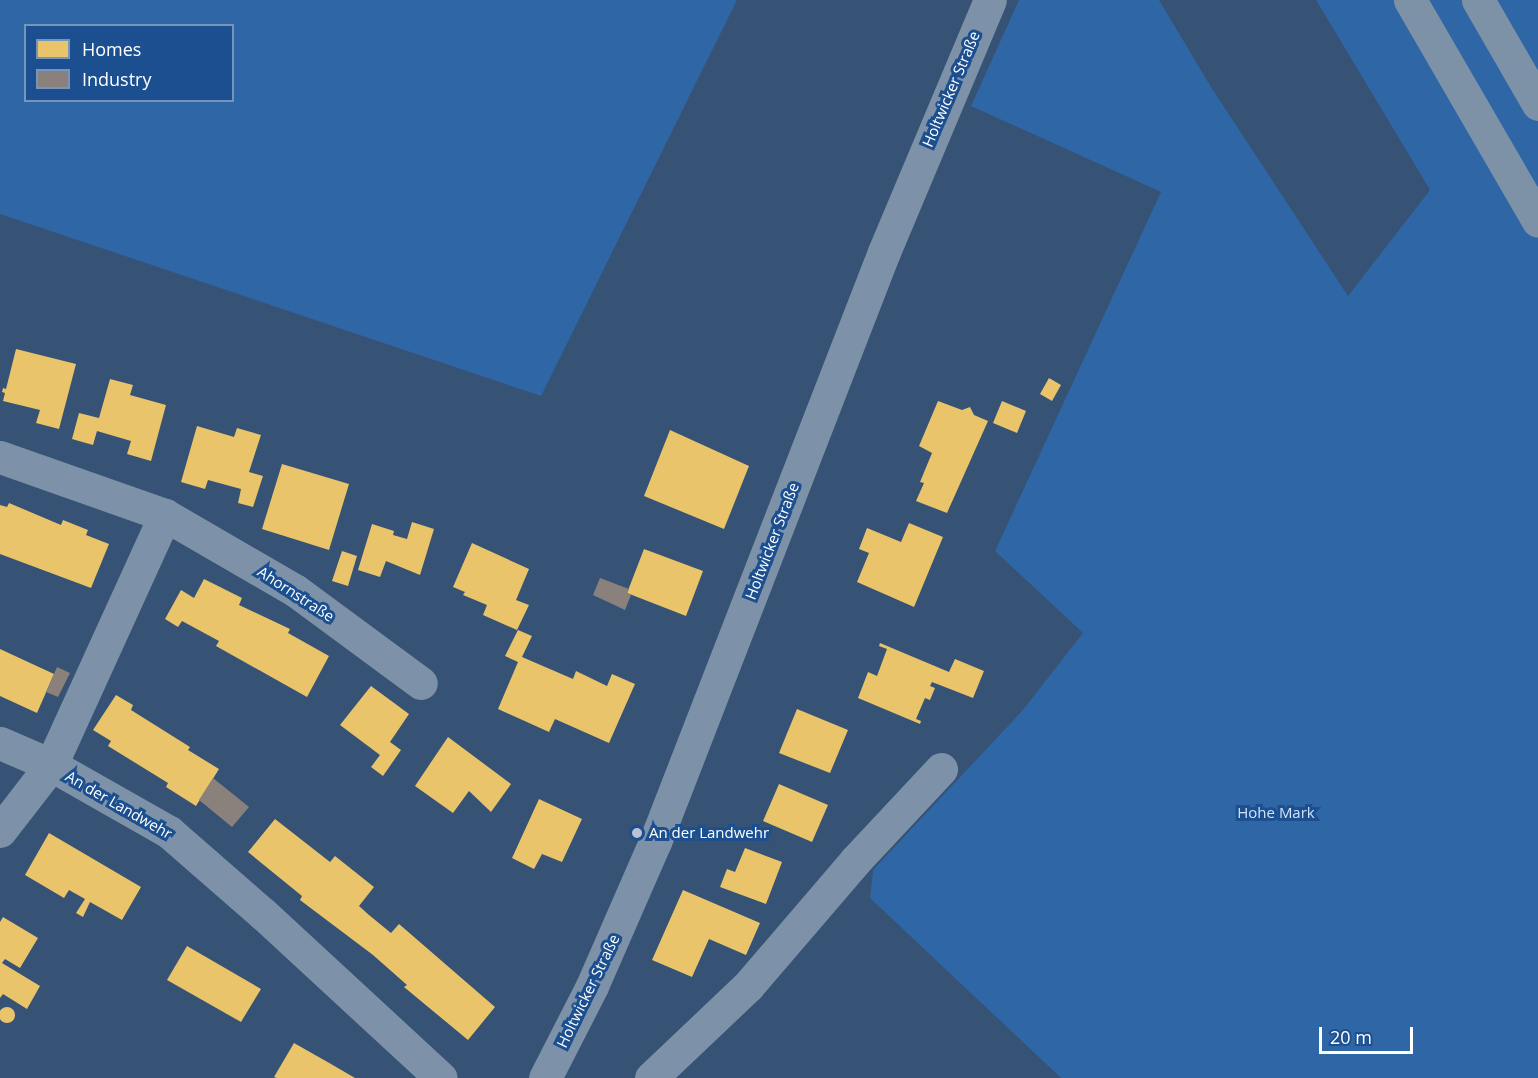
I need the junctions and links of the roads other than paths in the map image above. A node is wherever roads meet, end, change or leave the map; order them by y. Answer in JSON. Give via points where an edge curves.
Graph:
{"nodes":[{"id":1,"x":990,"y":0,"type":"edge"},
{"id":2,"x":1410,"y":0,"type":"edge"},
{"id":3,"x":1478,"y":0,"type":"edge"},
{"id":4,"x":1538,"y":104,"type":"edge"},
{"id":5,"x":1538,"y":221,"type":"edge"},
{"id":6,"x":0,"y":458,"type":"edge"},
{"id":7,"x":165,"y":515,"type":"junction"},
{"id":8,"x":421,"y":683,"type":"dead end"},
{"id":9,"x":0,"y":743,"type":"edge"},
{"id":10,"x":51,"y":765,"type":"junction"},
{"id":11,"x":941,"y":769,"type":"dead end"},
{"id":12,"x":0,"y":831,"type":"edge"},
{"id":13,"x":441,"y":1078,"type":"edge"},
{"id":14,"x":545,"y":1078,"type":"edge"},
{"id":15,"x":651,"y":1078,"type":"edge"}],
"edges":[{"from":1,"to":14,"type":"street","name":"Holtwicker Straße","via":[[884,252],[655,842],[592,986]]},
{"from":2,"to":5,"type":"highway"},
{"from":3,"to":4,"type":"highway"},
{"from":6,"to":7,"type":"street","name":"Ahornstraße"},
{"from":7,"to":8,"type":"street","name":"Ahornstraße","via":[[296,591]]},
{"from":7,"to":10,"type":"street"},
{"from":9,"to":10,"type":"street","name":"An der Landwehr"},
{"from":10,"to":12,"type":"street"},
{"from":10,"to":13,"type":"street","name":"An der Landwehr","via":[[169,832]]},
{"from":11,"to":15,"type":"street","via":[[855,861],[748,986]]}]}
